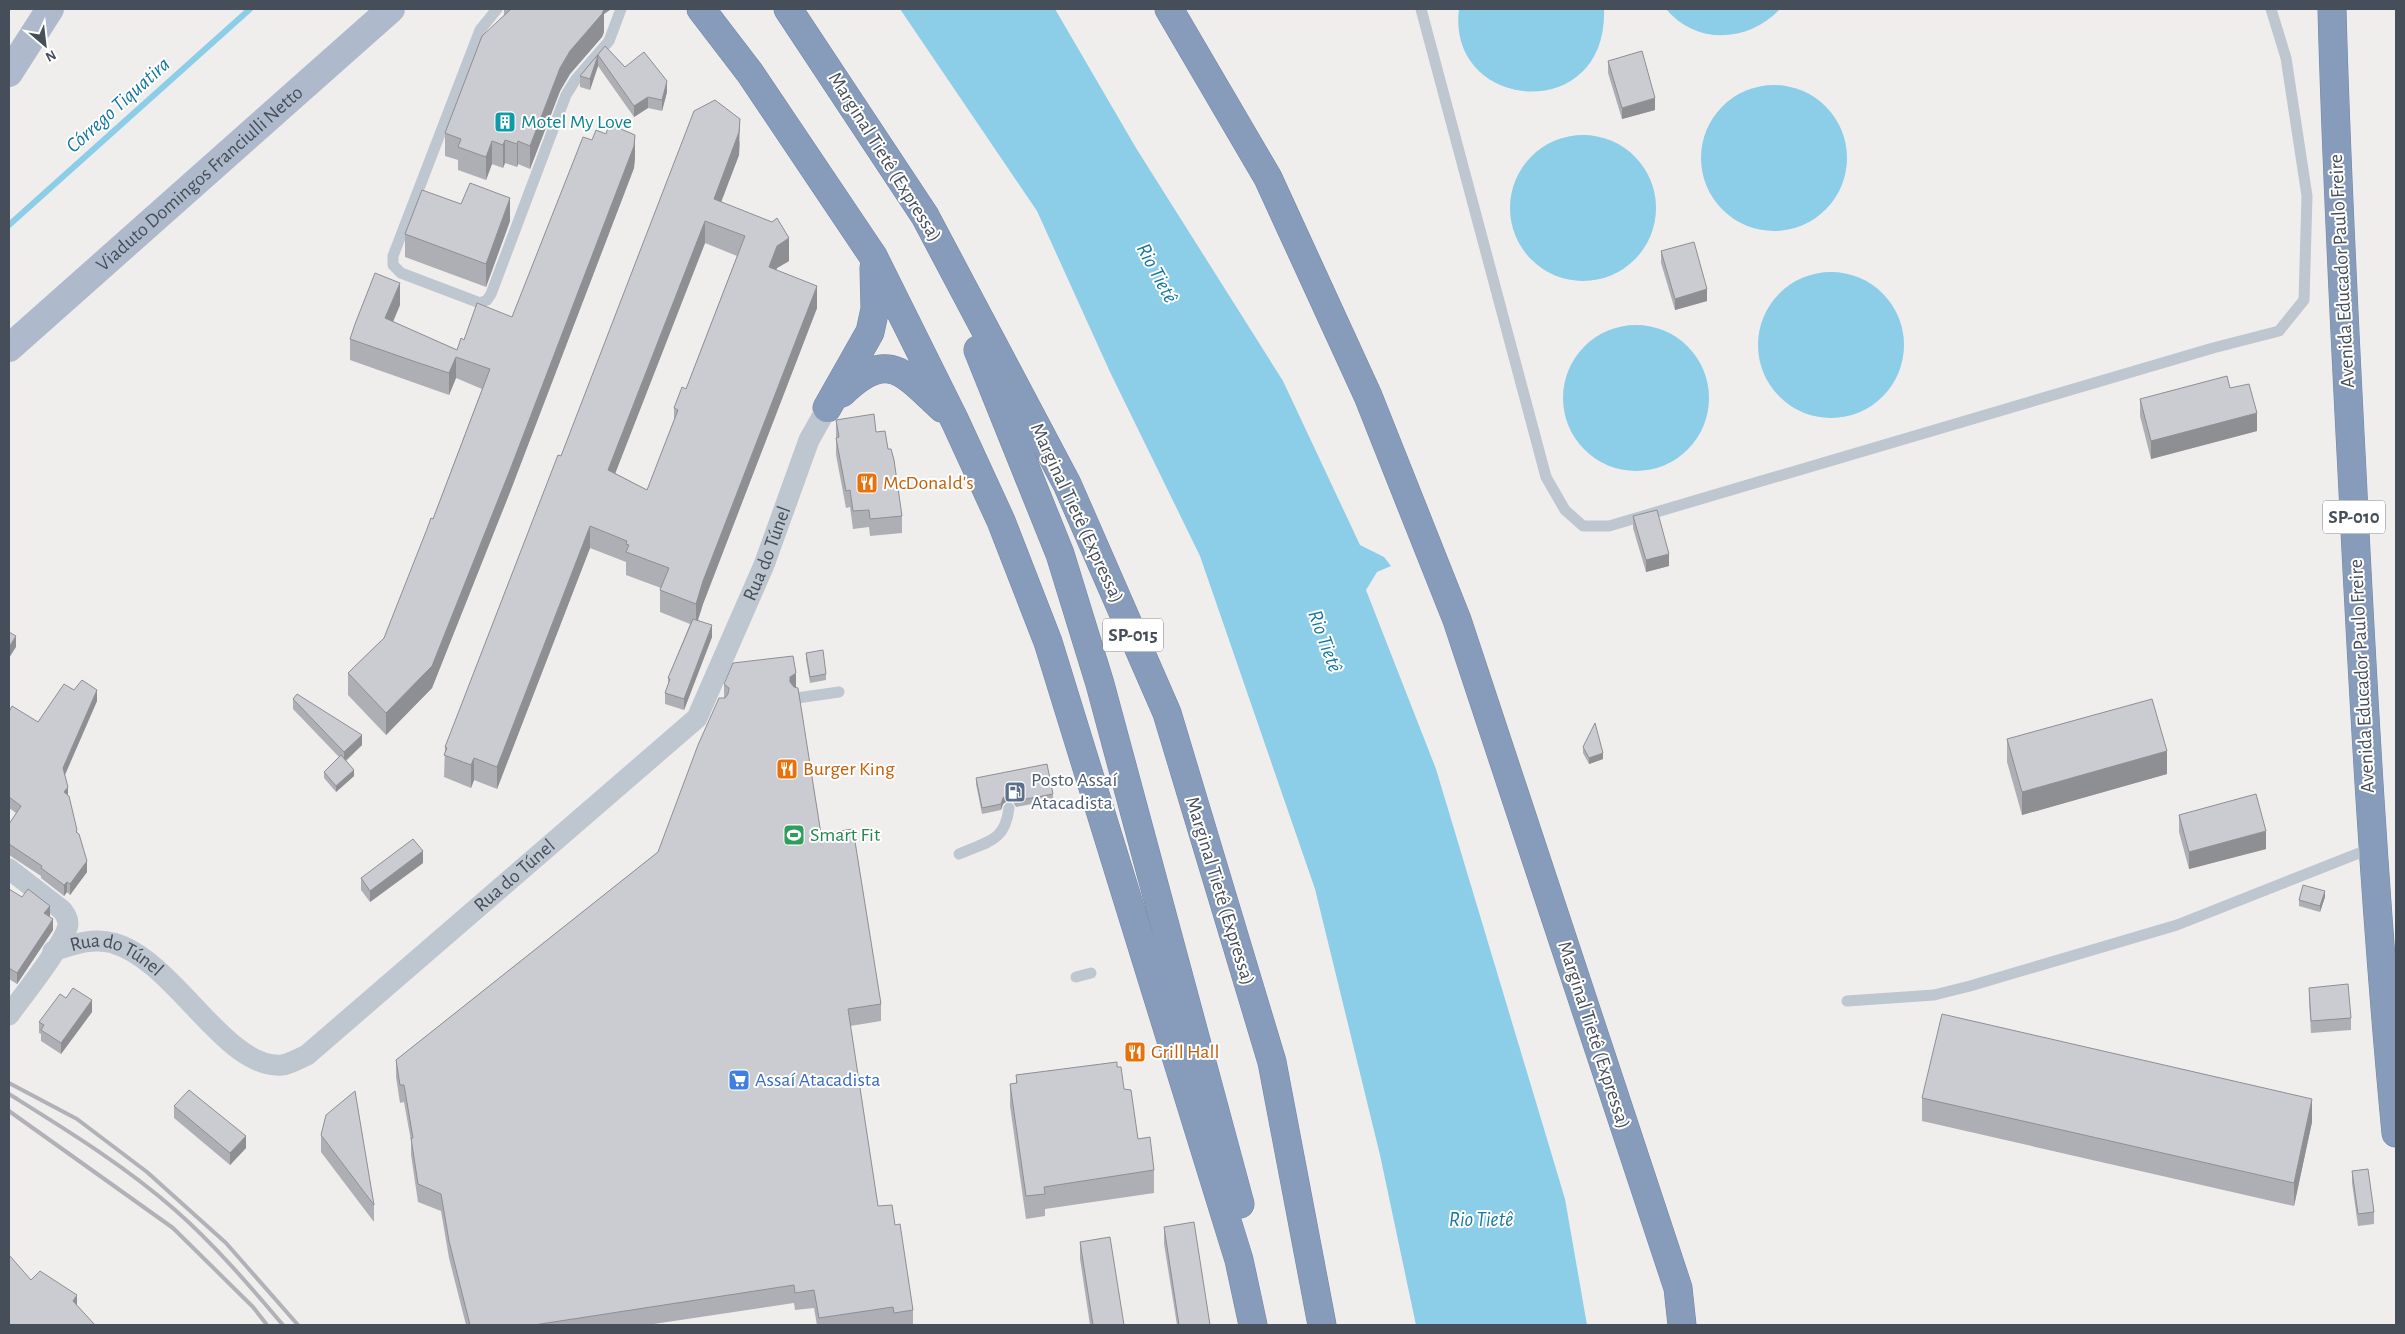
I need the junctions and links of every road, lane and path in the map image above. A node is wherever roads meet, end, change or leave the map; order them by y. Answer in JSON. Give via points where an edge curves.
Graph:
{"nodes":[{"id":1,"x":50,"y":9,"type":"edge"},
{"id":2,"x":391,"y":9,"type":"edge"},
{"id":3,"x":497,"y":9,"type":"edge"},
{"id":4,"x":621,"y":9,"type":"edge"},
{"id":5,"x":700,"y":9,"type":"edge"},
{"id":6,"x":788,"y":9,"type":"edge"},
{"id":7,"x":1169,"y":9,"type":"edge"},
{"id":8,"x":1421,"y":9,"type":"edge"},
{"id":9,"x":2270,"y":9,"type":"edge"},
{"id":10,"x":2332,"y":9,"type":"edge"},
{"id":11,"x":9,"y":73,"type":"edge"},
{"id":12,"x":925,"y":216,"type":"junction"},
{"id":13,"x":873,"y":256,"type":"junction"},
{"id":14,"x":9,"y":348,"type":"edge"},
{"id":15,"x":827,"y":408,"type":"junction"},
{"id":16,"x":955,"y":421,"type":"junction"},
{"id":17,"x":839,"y":692,"type":"dead end"},
{"id":18,"x":797,"y":698,"type":"edge"},
{"id":19,"x":1009,"y":808,"type":"dead end"},
{"id":20,"x":2372,"y":848,"type":"junction"},
{"id":21,"x":959,"y":854,"type":"dead end"},
{"id":22,"x":9,"y":869,"type":"edge"},
{"id":23,"x":54,"y":951,"type":"junction"},
{"id":24,"x":1091,"y":973,"type":"dead end"},
{"id":25,"x":1076,"y":977,"type":"dead end"},
{"id":26,"x":1847,"y":1001,"type":"dead end"},
{"id":27,"x":9,"y":1016,"type":"edge"},
{"id":28,"x":2392,"y":1034,"type":"edge"},
{"id":29,"x":2396,"y":1133,"type":"edge"},
{"id":30,"x":1678,"y":1288,"type":"junction"},
{"id":31,"x":1253,"y":1325,"type":"edge"},
{"id":32,"x":1268,"y":1325,"type":"edge"},
{"id":33,"x":1322,"y":1325,"type":"edge"},
{"id":34,"x":1682,"y":1325,"type":"edge"},
{"id":35,"x":1690,"y":1325,"type":"edge"}],
"edges":[{"from":1,"to":11,"type":"main road"},
{"from":2,"to":14,"type":"main road","name":"Viaduto Domingos Franciulli Netto"},
{"from":3,"to":4,"type":"lane","via":[[480,30],[393,256],[394,264],[401,273],[480,303],[491,294],[566,96],[576,78],[609,41]]},
{"from":5,"to":13,"type":"highway","via":[[750,73]]},
{"from":6,"to":12,"type":"highway","name":"Marginal Tietê (Expressa)","number":"SP-015"},
{"from":7,"to":30,"type":"highway","name":"Marginal Tietê (Expressa)","via":[[1268,178],[1368,396],[1457,620]]},
{"from":8,"to":9,"type":"lane","via":[[1546,477],[1565,510],[1583,526],[1609,526],[2203,351],[2279,332],[2304,300],[2306,196],[2286,58]]},
{"from":10,"to":20,"type":"highway","name":"Avenida Educador Paulo Freire","number":"SP-010"},
{"from":12,"to":32,"type":"highway","via":[[1060,554],[1131,795],[1259,1273]]},
{"from":12,"to":33,"type":"highway","name":"Marginal Tietê (Expressa)","number":"SP-015","via":[[1067,484],[1167,713],[1272,1062]]},
{"from":13,"to":15,"type":"highway","via":[[876,309],[870,332]]},
{"from":13,"to":16,"type":"highway"},
{"from":15,"to":16,"type":"highway","via":[[860,376],[884,368],[907,376]]},
{"from":15,"to":23,"type":"street","name":"Rua do Túnel","via":[[809,440],[708,706],[307,1055],[283,1065],[259,1062],[238,1050],[161,971],[139,954],[112,942],[82,942]]},
{"from":16,"to":31,"type":"highway","via":[[1001,521],[1048,642],[1239,1260]]},
{"from":17,"to":18,"type":"lane"},
{"from":19,"to":21,"type":"lane","via":[[1008,824],[1001,835]]},
{"from":20,"to":26,"type":"lane","via":[[2177,925],[1970,986],[1934,995]]},
{"from":20,"to":28,"type":"highway","name":"Avenida Educador Paulo Freire","number":"SP-010"},
{"from":22,"to":23,"type":"street","via":[[67,917],[65,933]]},
{"from":23,"to":27,"type":"street"},
{"from":24,"to":25,"type":"lane"},
{"from":28,"to":29,"type":"highway","name":"Avenida Educador Paulo Freire","number":"SP-010"},
{"from":30,"to":34,"type":"highway","name":"Marginal Tietê (Expressa)"},
{"from":30,"to":35,"type":"highway"}]}
